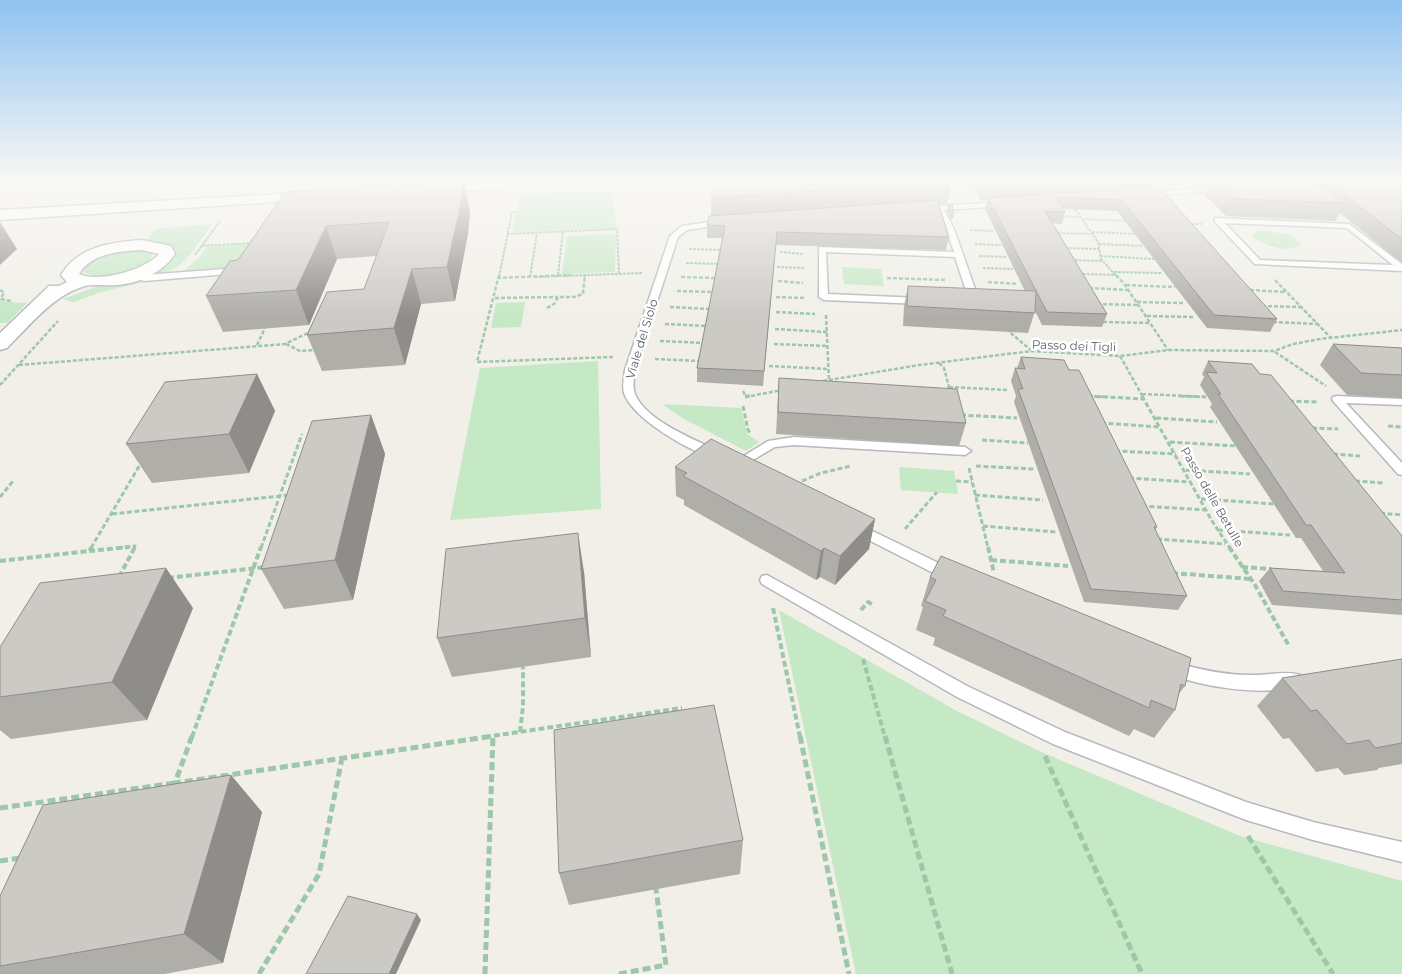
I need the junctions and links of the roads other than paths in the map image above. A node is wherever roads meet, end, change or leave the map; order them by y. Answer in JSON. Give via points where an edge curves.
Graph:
{"nodes":[{"id":1,"x":697,"y":225,"type":"edge"},
{"id":2,"x":948,"y":225,"type":"edge"},
{"id":3,"x":1223,"y":225,"type":"edge"},
{"id":4,"x":1337,"y":225,"type":"edge"},
{"id":5,"x":1349,"y":226,"type":"joint"},
{"id":6,"x":958,"y":255,"type":"junction"},
{"id":7,"x":1402,"y":268,"type":"edge"},
{"id":8,"x":246,"y":271,"type":"edge"},
{"id":9,"x":133,"y":276,"type":"junction"},
{"id":10,"x":78,"y":280,"type":"junction"},
{"id":11,"x":928,"y":302,"type":"edge"},
{"id":12,"x":971,"y":304,"type":"edge"},
{"id":13,"x":0,"y":344,"type":"edge"},
{"id":14,"x":1402,"y":402,"type":"edge"},
{"id":15,"x":965,"y":452,"type":"dead end"},
{"id":16,"x":735,"y":465,"type":"junction"},
{"id":17,"x":1402,"y":471,"type":"edge"},
{"id":18,"x":752,"y":474,"type":"edge"},
{"id":19,"x":848,"y":524,"type":"edge"},
{"id":20,"x":767,"y":580,"type":"road end"},
{"id":21,"x":962,"y":580,"type":"edge"},
{"id":22,"x":1163,"y":666,"type":"edge"},
{"id":23,"x":1305,"y":678,"type":"edge"},
{"id":24,"x":1402,"y":852,"type":"edge"}],
"edges":[{"from":1,"to":16,"type":"lane","name":"Viale del Siolo","via":[[679,232],[671,242],[628,384],[638,407],[651,419]]},
{"from":2,"to":6,"type":"lane"},
{"from":3,"to":7,"type":"lane","via":[[1258,262]]},
{"from":4,"to":5,"type":"lane"},
{"from":5,"to":7,"type":"lane"},
{"from":6,"to":11,"type":"lane","via":[[822,250],[825,298]]},
{"from":6,"to":12,"type":"lane"},
{"from":8,"to":9,"type":"lane"},
{"from":9,"to":10,"type":"street","via":[[105,282]]},
{"from":9,"to":10,"type":"street","via":[[158,265],[167,254],[164,249],[134,245],[102,251],[78,263],[70,275]]},
{"from":10,"to":13,"type":"street","via":[[42,301]]},
{"from":14,"to":17,"type":"lane","via":[[1339,401]]},
{"from":15,"to":16,"type":"lane","via":[[794,441],[768,446]]},
{"from":16,"to":18,"type":"lane","name":"Viale del Siolo"},
{"from":19,"to":21,"type":"lane"},
{"from":20,"to":24,"type":"lane","via":[[962,692],[1050,734],[1246,811]]},
{"from":22,"to":23,"type":"lane","via":[[1217,680],[1259,684]]}]}
